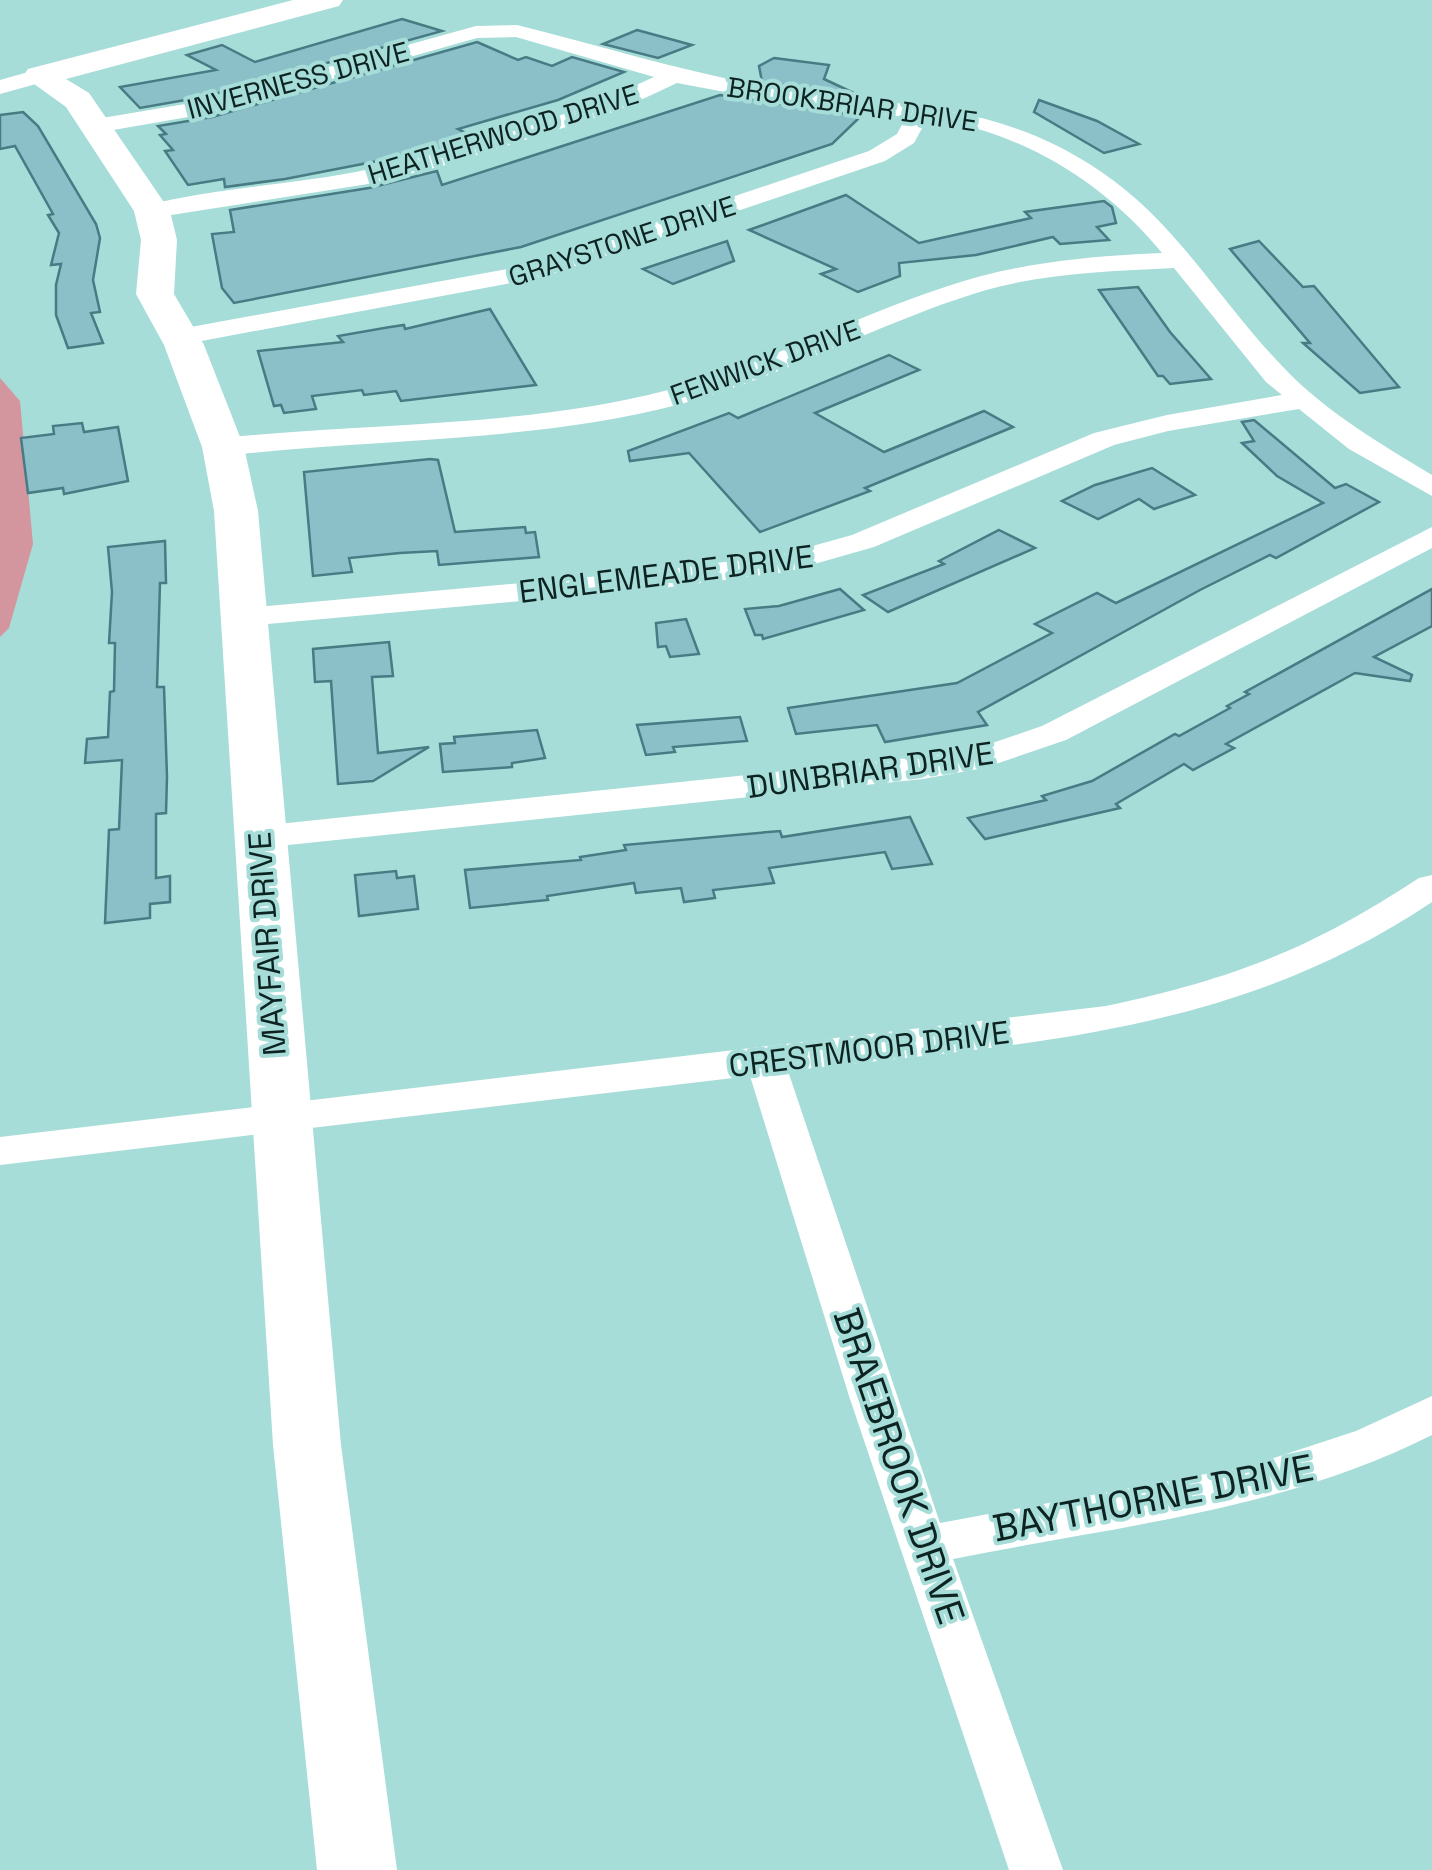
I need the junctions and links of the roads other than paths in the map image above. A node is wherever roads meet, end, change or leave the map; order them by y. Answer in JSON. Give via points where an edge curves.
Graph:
{"nodes":[{"id":1,"x":328,"y":0,"type":"edge"},
{"id":2,"x":500,"y":30,"type":"joint"},
{"id":3,"x":674,"y":76,"type":"junction"},
{"id":4,"x":20,"y":82,"type":"edge"},
{"id":5,"x":920,"y":112,"type":"junction"},
{"id":6,"x":96,"y":126,"type":"junction"},
{"id":7,"x":152,"y":211,"type":"junction"},
{"id":8,"x":1182,"y":260,"type":"junction"},
{"id":9,"x":180,"y":337,"type":"junction"},
{"id":10,"x":1301,"y":400,"type":"junction"},
{"id":11,"x":223,"y":447,"type":"junction"},
{"id":12,"x":1432,"y":488,"type":"edge"},
{"id":13,"x":1432,"y":536,"type":"edge"},
{"id":14,"x":246,"y":617,"type":"junction"},
{"id":15,"x":259,"y":837,"type":"junction"},
{"id":16,"x":1432,"y":886,"type":"edge"},
{"id":17,"x":765,"y":1061,"type":"junction"},
{"id":18,"x":280,"y":1118,"type":"junction"},
{"id":19,"x":0,"y":1151,"type":"edge"},
{"id":20,"x":1432,"y":1414,"type":"edge"},
{"id":21,"x":925,"y":1545,"type":"junction"},
{"id":22,"x":356,"y":1870,"type":"edge"},
{"id":23,"x":1036,"y":1870,"type":"edge"}],
"edges":[{"from":1,"to":4,"type":"street"},
{"from":2,"to":3,"type":"street","name":"BROOKBRIAR DRIVE"},
{"from":2,"to":6,"type":"street","name":"INVERNESS DRIVE","via":[[211,106]]},
{"from":3,"to":5,"type":"street","name":"BROOKBRIAR DRIVE"},
{"from":3,"to":7,"type":"street","name":"HEATHERWOOD DRIVE","via":[[599,109],[434,161]]},
{"from":4,"to":6,"type":"street","name":"MAYFAIR DRIVE","via":[[78,100]]},
{"from":5,"to":8,"type":"street","name":"BROOKBRIAR DRIVE","via":[[985,122],[1044,148],[1140,211]]},
{"from":5,"to":9,"type":"street","name":"GRAYSTONE DRIVE","via":[[906,138],[877,156],[559,266]]},
{"from":6,"to":7,"type":"street","name":"MAYFAIR DRIVE"},
{"from":7,"to":9,"type":"street","name":"MAYFAIR DRIVE","via":[[159,240],[155,294]]},
{"from":8,"to":10,"type":"street","name":"BROOKBRIAR DRIVE","via":[[1258,358]]},
{"from":8,"to":11,"type":"street","name":"FENWICK DRIVE","via":[[991,281],[726,381],[638,405]]},
{"from":9,"to":11,"type":"street","name":"MAYFAIR DRIVE"},
{"from":10,"to":12,"type":"street","name":"BROOKBRIAR DRIVE"},
{"from":10,"to":14,"type":"street","name":"ENGLEMEADE DRIVE","via":[[1104,440],[863,541],[786,563]]},
{"from":11,"to":14,"type":"street","name":"MAYFAIR DRIVE"},
{"from":13,"to":15,"type":"street","name":"DUNBRIAR DRIVE","via":[[1054,733],[972,761]]},
{"from":14,"to":15,"type":"street","name":"MAYFAIR DRIVE"},
{"from":15,"to":18,"type":"street","name":"MAYFAIR DRIVE"},
{"from":16,"to":17,"type":"street","name":"CRESTMOOR DRIVE","via":[[1333,947],[1170,1005],[1073,1024]]},
{"from":17,"to":18,"type":"street","name":"CRESTMOOR DRIVE"},
{"from":17,"to":21,"type":"street","name":"BRAEBROOK DRIVE"},
{"from":18,"to":19,"type":"street","name":"CRESTMOOR DRIVE"},
{"from":18,"to":22,"type":"street","name":"MAYFAIR DRIVE","via":[[307,1445]]},
{"from":20,"to":21,"type":"street","name":"BAYTHORNE DRIVE","via":[[1356,1452],[1246,1487]]},
{"from":21,"to":23,"type":"street","name":"BRAEBROOK DRIVE"}]}
